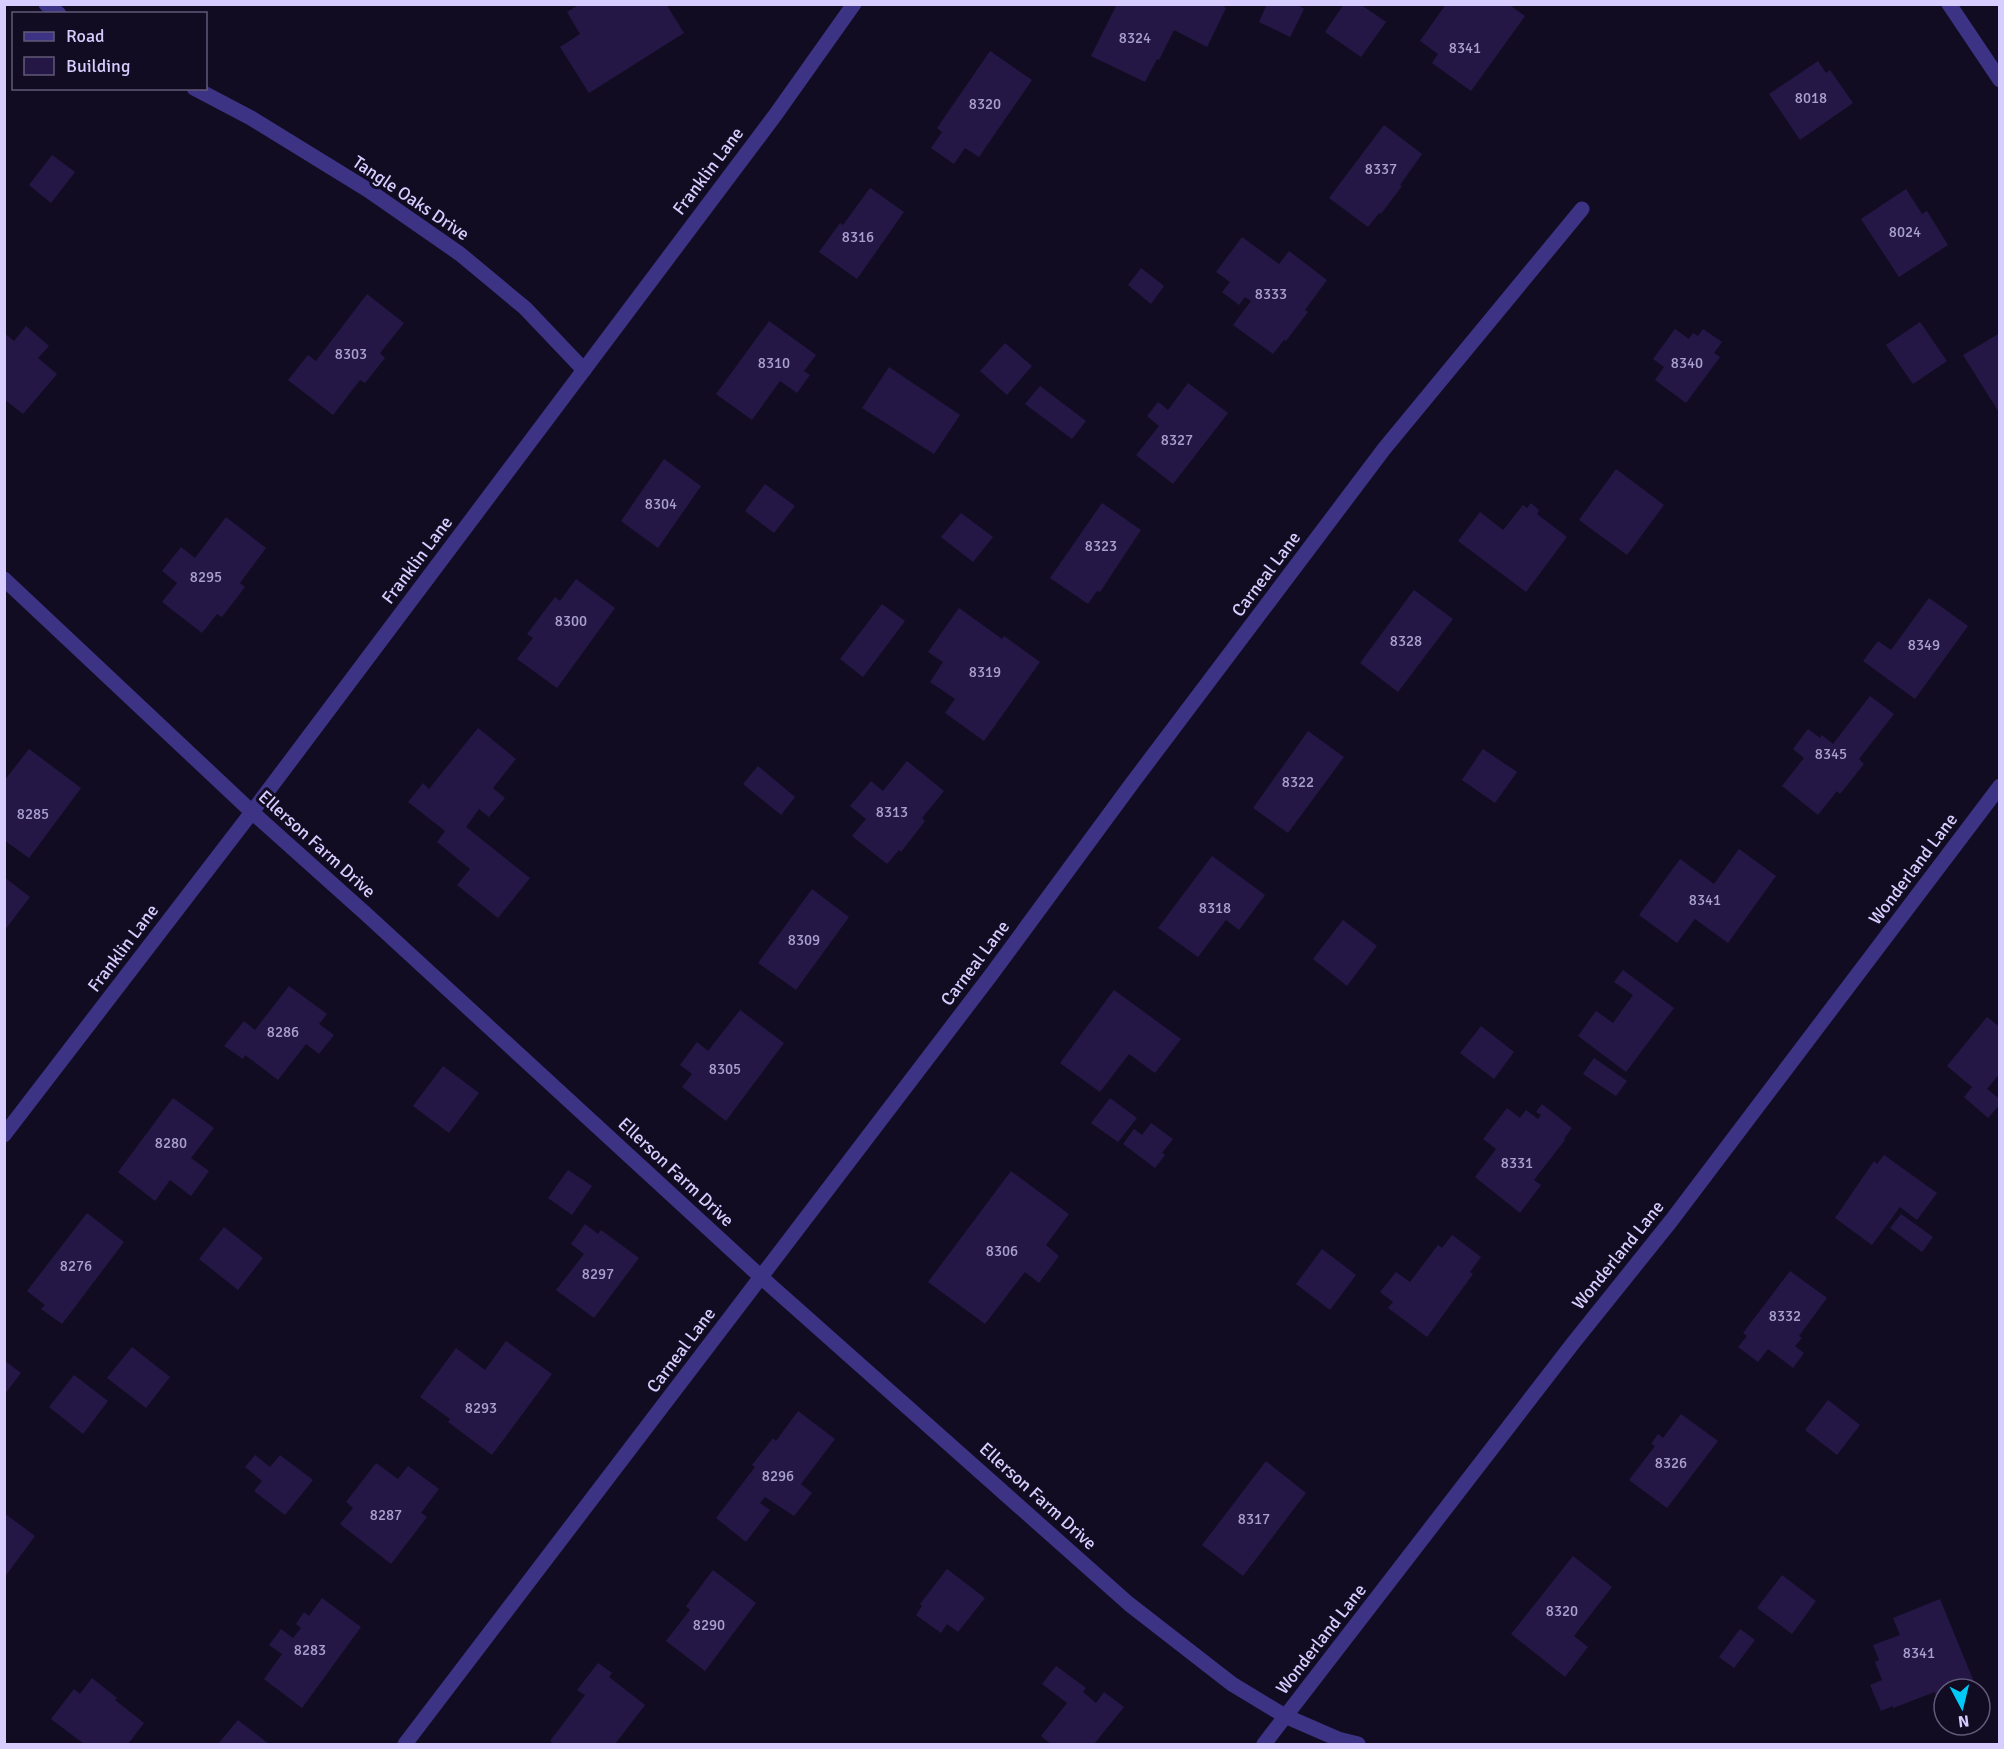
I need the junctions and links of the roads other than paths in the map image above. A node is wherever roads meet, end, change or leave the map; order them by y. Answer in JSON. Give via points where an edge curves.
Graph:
{"nodes":[{"id":1,"x":854,"y":4,"type":"edge"},
{"id":2,"x":1949,"y":4,"type":"edge"},
{"id":3,"x":2000,"y":80,"type":"edge"},
{"id":4,"x":198,"y":90,"type":"edge"},
{"id":5,"x":1582,"y":209,"type":"dead end"},
{"id":6,"x":584,"y":370,"type":"junction"},
{"id":7,"x":4,"y":579,"type":"edge"},
{"id":8,"x":2000,"y":786,"type":"edge"},
{"id":9,"x":252,"y":812,"type":"junction"},
{"id":10,"x":4,"y":1135,"type":"edge"},
{"id":11,"x":761,"y":1277,"type":"junction"},
{"id":12,"x":1286,"y":1716,"type":"junction"},
{"id":13,"x":405,"y":1744,"type":"edge"},
{"id":14,"x":1264,"y":1744,"type":"edge"},
{"id":15,"x":1358,"y":1744,"type":"edge"}],
"edges":[{"from":1,"to":6,"type":"street","name":"Franklin Lane"},
{"from":2,"to":3,"type":"street"},
{"from":4,"to":6,"type":"street","name":"Tangle Oaks Drive","via":[[358,184],[460,254],[525,308]]},
{"from":5,"to":11,"type":"street","name":"Carneal Lane","via":[[1384,449]]},
{"from":6,"to":9,"type":"street","name":"Franklin Lane"},
{"from":7,"to":9,"type":"street","name":"Ellerson Farm Drive"},
{"from":8,"to":12,"type":"street","name":"Wonderland Lane","via":[[1671,1221]]},
{"from":9,"to":10,"type":"street","name":"Franklin Lane"},
{"from":9,"to":11,"type":"street","name":"Ellerson Farm Drive"},
{"from":11,"to":12,"type":"street","name":"Ellerson Farm Drive","via":[[1129,1604],[1232,1684]]},
{"from":11,"to":13,"type":"street","name":"Carneal Lane"},
{"from":12,"to":14,"type":"street","name":"Wonderland Lane"},
{"from":12,"to":15,"type":"street","name":"Ellerson Farm Drive"}]}
